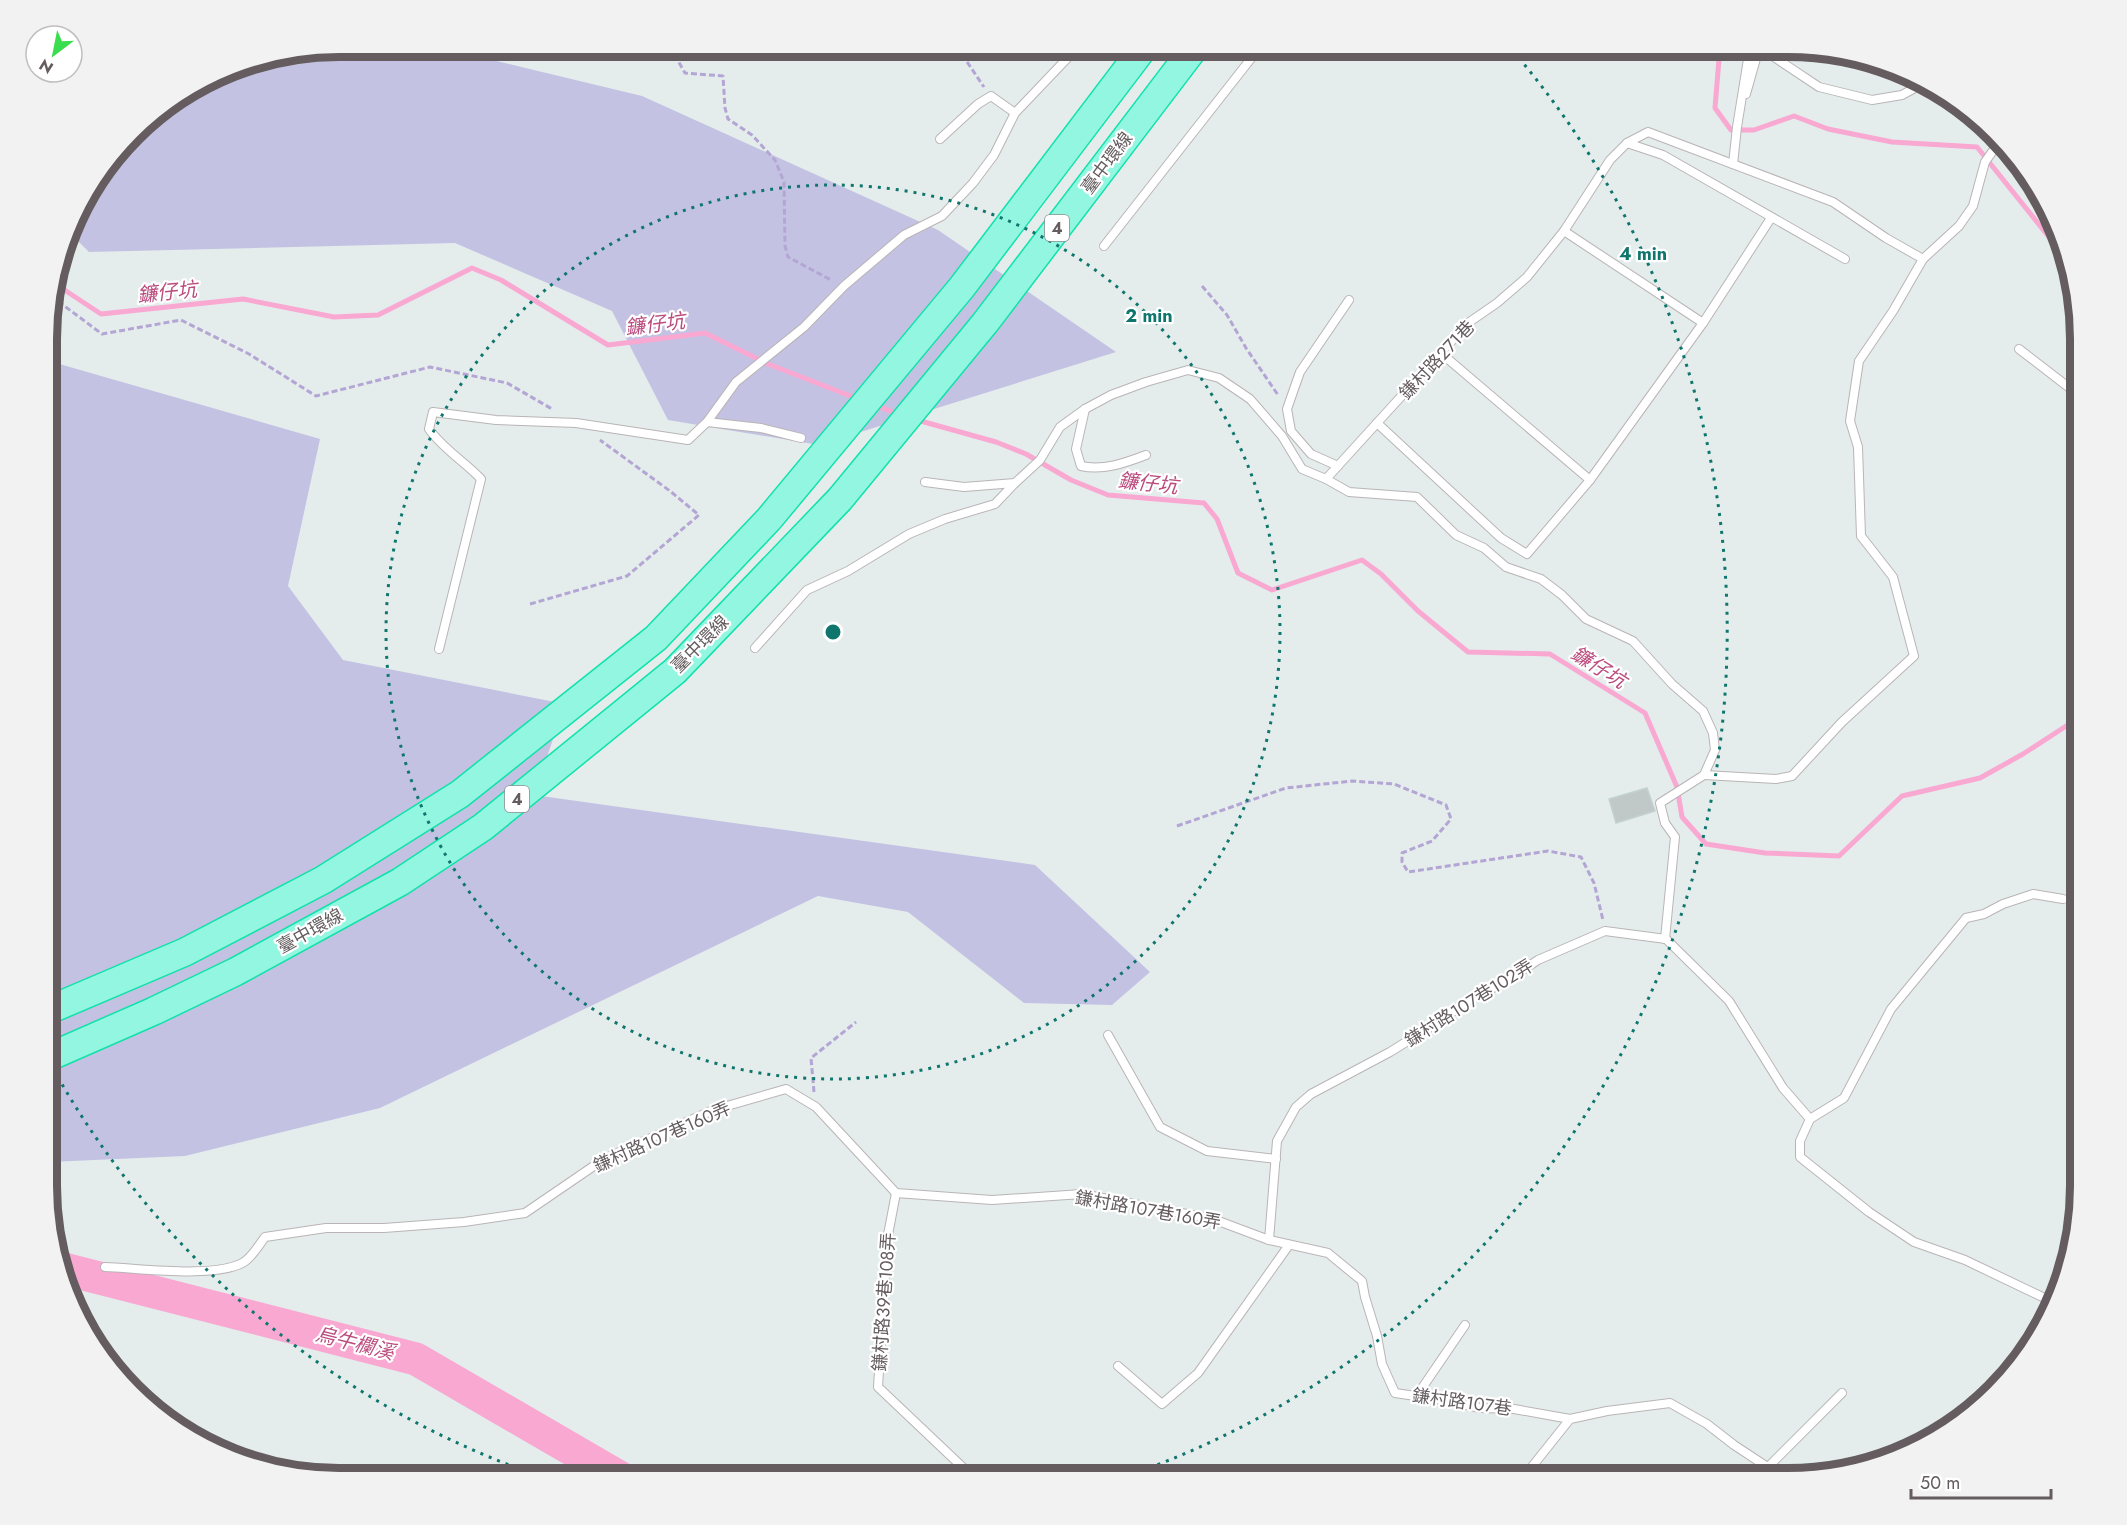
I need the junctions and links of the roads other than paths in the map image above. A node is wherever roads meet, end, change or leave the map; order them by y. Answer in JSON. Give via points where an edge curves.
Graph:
{"nodes":[{"id":1,"x":1068,"y":57,"type":"edge"},
{"id":2,"x":1136,"y":57,"type":"edge"},
{"id":3,"x":1187,"y":57,"type":"edge"},
{"id":4,"x":1252,"y":57,"type":"edge"},
{"id":5,"x":1748,"y":57,"type":"edge"},
{"id":6,"x":1756,"y":57,"type":"edge"},
{"id":7,"x":1773,"y":57,"type":"edge"},
{"id":8,"x":1916,"y":88,"type":"edge"},
{"id":9,"x":1015,"y":113,"type":"junction"},
{"id":10,"x":1737,"y":127,"type":"junction"},
{"id":11,"x":940,"y":139,"type":"dead end"},
{"id":12,"x":1628,"y":143,"type":"junction"},
{"id":13,"x":1995,"y":148,"type":"edge"},
{"id":14,"x":1734,"y":164,"type":"junction"},
{"id":15,"x":1771,"y":218,"type":"junction"},
{"id":16,"x":1564,"y":231,"type":"junction"},
{"id":17,"x":1104,"y":246,"type":"dead end"},
{"id":18,"x":1845,"y":259,"type":"dead end"},
{"id":19,"x":1923,"y":259,"type":"junction"},
{"id":20,"x":1349,"y":300,"type":"dead end"},
{"id":21,"x":1703,"y":323,"type":"junction"},
{"id":22,"x":2019,"y":349,"type":"dead end"},
{"id":23,"x":1442,"y":354,"type":"junction"},
{"id":24,"x":2070,"y":388,"type":"edge"},
{"id":25,"x":1085,"y":409,"type":"junction"},
{"id":26,"x":707,"y":422,"type":"junction"},
{"id":27,"x":1377,"y":423,"type":"junction"},
{"id":28,"x":801,"y":438,"type":"dead end"},
{"id":29,"x":1146,"y":455,"type":"dead end"},
{"id":30,"x":1338,"y":465,"type":"junction"},
{"id":31,"x":1326,"y":479,"type":"junction"},
{"id":32,"x":1590,"y":480,"type":"junction"},
{"id":33,"x":925,"y":482,"type":"dead end"},
{"id":34,"x":1016,"y":483,"type":"junction"},
{"id":35,"x":755,"y":648,"type":"dead end"},
{"id":36,"x":440,"y":649,"type":"dead end"},
{"id":37,"x":1704,"y":775,"type":"junction"},
{"id":38,"x":2063,"y":899,"type":"dead end"},
{"id":39,"x":1665,"y":939,"type":"junction"},
{"id":40,"x":57,"y":1007,"type":"edge"},
{"id":41,"x":1108,"y":1035,"type":"dead end"},
{"id":42,"x":57,"y":1053,"type":"edge"},
{"id":43,"x":1810,"y":1119,"type":"junction"},
{"id":44,"x":1276,"y":1159,"type":"junction"},
{"id":45,"x":896,"y":1193,"type":"junction"},
{"id":46,"x":1269,"y":1240,"type":"junction"},
{"id":47,"x":1289,"y":1245,"type":"junction"},
{"id":48,"x":105,"y":1267,"type":"dead end"},
{"id":49,"x":2047,"y":1299,"type":"edge"},
{"id":50,"x":1465,"y":1325,"type":"dead end"},
{"id":51,"x":1118,"y":1366,"type":"dead end"},
{"id":52,"x":1842,"y":1393,"type":"dead end"},
{"id":53,"x":1416,"y":1397,"type":"junction"},
{"id":54,"x":1570,"y":1419,"type":"junction"},
{"id":55,"x":1768,"y":1467,"type":"joint"},
{"id":56,"x":963,"y":1468,"type":"edge"},
{"id":57,"x":1531,"y":1468,"type":"edge"}],
"edges":[{"from":1,"to":9,"type":"lane"},
{"from":2,"to":40,"type":"highway","name":"臺中環線","number":"4","via":[[962,287],[867,402],[769,519],[656,638],[460,794],[323,880],[185,952]]},
{"from":3,"to":42,"type":"highway","name":"臺中環線","number":"4","via":[[985,323],[840,499],[675,670],[483,827],[400,882],[235,972]]},
{"from":4,"to":17,"type":"lane"},
{"from":5,"to":10,"type":"lane"},
{"from":6,"to":10,"type":"lane"},
{"from":7,"to":8,"type":"lane","via":[[1819,87],[1872,100],[1902,95]]},
{"from":9,"to":11,"type":"lane","via":[[991,96]]},
{"from":9,"to":26,"type":"lane","via":[[994,155],[942,216],[904,235],[844,286],[804,327],[736,382]]},
{"from":10,"to":14,"type":"lane"},
{"from":12,"to":14,"type":"lane","name":"鎌村路271巷","via":[[1648,132]]},
{"from":12,"to":15,"type":"lane","via":[[1663,155]]},
{"from":12,"to":16,"type":"lane","name":"鎌村路271巷","via":[[1610,160]]},
{"from":13,"to":19,"type":"lane","via":[[1985,162],[1973,206],[1959,226]]},
{"from":14,"to":19,"type":"lane","name":"鎌村路271巷","via":[[1833,202]]},
{"from":15,"to":18,"type":"lane"},
{"from":15,"to":21,"type":"lane"},
{"from":16,"to":21,"type":"lane"},
{"from":16,"to":23,"type":"lane","name":"鎌村路271巷","via":[[1527,278],[1468,323]]},
{"from":19,"to":37,"type":"lane","via":[[1859,361],[1850,421],[1857,447],[1861,536],[1893,577],[1914,656],[1842,722],[1792,776],[1776,779]]},
{"from":20,"to":30,"type":"lane","via":[[1300,372],[1287,409],[1291,431],[1311,454]]},
{"from":21,"to":32,"type":"lane"},
{"from":22,"to":24,"type":"lane"},
{"from":23,"to":27,"type":"lane","name":"鎌村路271巷"},
{"from":23,"to":32,"type":"lane"},
{"from":25,"to":29,"type":"lane","via":[[1076,449],[1081,466],[1120,464]]},
{"from":25,"to":31,"type":"lane","via":[[1111,394],[1188,370],[1220,378],[1250,399],[1282,436],[1302,469]]},
{"from":25,"to":34,"type":"lane","via":[[1060,427],[1040,460]]},
{"from":26,"to":28,"type":"lane","via":[[761,428]]},
{"from":26,"to":36,"type":"lane","via":[[688,440],[576,423],[496,420],[433,412],[429,429],[439,443],[481,479]]},
{"from":27,"to":30,"type":"lane","name":"鎌村路271巷"},
{"from":27,"to":32,"type":"lane","via":[[1502,538],[1527,554]]},
{"from":30,"to":31,"type":"lane","name":"鎌村路271巷"},
{"from":31,"to":37,"type":"lane","via":[[1349,492],[1418,497],[1456,535],[1484,548],[1506,567],[1541,579],[1586,619],[1633,641],[1703,711],[1713,733],[1715,750]]},
{"from":33,"to":34,"type":"lane","via":[[964,487]]},
{"from":34,"to":35,"type":"lane","via":[[995,504],[909,534],[848,571],[807,590]]},
{"from":37,"to":39,"type":"lane","via":[[1660,803],[1665,823],[1675,837]]},
{"from":38,"to":43,"type":"lane","via":[[2033,894],[1966,918],[1891,1009],[1844,1098]]},
{"from":39,"to":43,"type":"lane","via":[[1729,1001],[1783,1088]]},
{"from":39,"to":44,"type":"lane","name":"鎌村路107巷102弄","via":[[1605,930],[1538,960],[1500,985],[1477,994],[1390,1052],[1311,1094],[1296,1107],[1277,1141]]},
{"from":41,"to":44,"type":"lane","via":[[1160,1127],[1207,1151]]},
{"from":43,"to":49,"type":"lane","via":[[1800,1141],[1800,1157],[1869,1212],[1914,1242],[1965,1260]]},
{"from":44,"to":46,"type":"lane","name":"鎌村路107巷102弄"},
{"from":45,"to":46,"type":"lane","name":"鎌村路107巷160弄","via":[[992,1200],[1082,1194],[1213,1219]]},
{"from":45,"to":48,"type":"lane","name":"鎌村路107巷160弄","via":[[816,1107],[786,1089],[713,1110],[604,1159],[525,1213],[464,1222],[326,1228],[265,1237],[246,1262],[224,1270]]},
{"from":45,"to":56,"type":"lane","name":"鎌村路39巷108弄","via":[[887,1240],[878,1387]]},
{"from":46,"to":47,"type":"lane","name":"鎌村路107巷"},
{"from":47,"to":51,"type":"lane","via":[[1198,1373],[1162,1404]]},
{"from":47,"to":53,"type":"lane","name":"鎌村路107巷","via":[[1328,1253],[1362,1281],[1382,1364],[1395,1393]]},
{"from":50,"to":53,"type":"lane"},
{"from":52,"to":55,"type":"lane"},
{"from":53,"to":54,"type":"lane","name":"鎌村路107巷"},
{"from":54,"to":55,"type":"lane","name":"鎌村路107巷","via":[[1670,1403]]},
{"from":54,"to":57,"type":"lane"}]}
